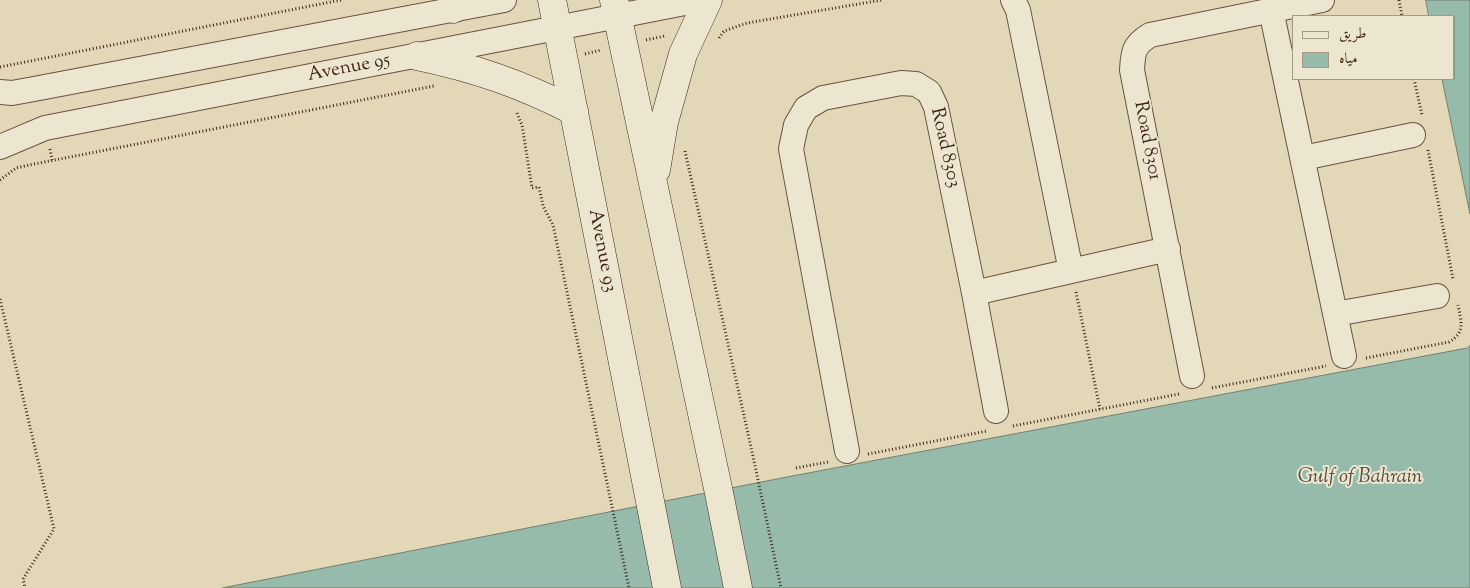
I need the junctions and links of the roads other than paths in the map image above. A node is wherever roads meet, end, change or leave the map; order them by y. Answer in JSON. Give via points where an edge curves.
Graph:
{"nodes":[{"id":1,"x":504,"y":0,"type":"edge"},
{"id":2,"x":552,"y":0,"type":"edge"},
{"id":3,"x":700,"y":0,"type":"edge"},
{"id":4,"x":708,"y":0,"type":"edge"},
{"id":5,"x":1322,"y":0,"type":"edge"},
{"id":6,"x":1016,"y":3,"type":"edge"},
{"id":7,"x":457,"y":4,"type":"edge"},
{"id":8,"x":616,"y":8,"type":"edge"},
{"id":9,"x":1272,"y":10,"type":"junction"},
{"id":10,"x":558,"y":28,"type":"junction"},
{"id":11,"x":417,"y":56,"type":"junction"},
{"id":12,"x":0,"y":92,"type":"edge"},
{"id":13,"x":574,"y":111,"type":"junction"},
{"id":14,"x":1421,"y":134,"type":"road end"},
{"id":15,"x":0,"y":147,"type":"edge"},
{"id":16,"x":1303,"y":158,"type":"junction"},
{"id":17,"x":654,"y":183,"type":"junction"},
{"id":18,"x":1168,"y":250,"type":"junction"},
{"id":19,"x":1071,"y":271,"type":"junction"},
{"id":20,"x":974,"y":293,"type":"junction"},
{"id":21,"x":1449,"y":293,"type":"road end"},
{"id":22,"x":1335,"y":314,"type":"junction"},
{"id":23,"x":1345,"y":360,"type":"road end"},
{"id":24,"x":1194,"y":386,"type":"road end"},
{"id":25,"x":998,"y":423,"type":"road end"},
{"id":26,"x":848,"y":455,"type":"road end"},
{"id":27,"x":667,"y":588,"type":"edge"},
{"id":28,"x":738,"y":588,"type":"edge"}],
"edges":[{"from":1,"to":7,"type":"street","name":"Avenue 95"},
{"from":2,"to":10,"type":"street","name":"Avenue 93"},
{"from":3,"to":8,"type":"street","name":"Avenue 95"},
{"from":4,"to":17,"type":"street","via":[[684,54],[664,122]]},
{"from":5,"to":9,"type":"street","name":"Road 8301"},
{"from":6,"to":19,"type":"street"},
{"from":7,"to":12,"type":"street","name":"Avenue 95","via":[[34,89]]},
{"from":8,"to":10,"type":"street","name":"Avenue 95"},
{"from":8,"to":17,"type":"street"},
{"from":9,"to":16,"type":"street"},
{"from":9,"to":18,"type":"street","name":"Road 8301","via":[[1150,35],[1139,42],[1133,55],[1132,70]]},
{"from":10,"to":11,"type":"street","name":"Avenue 95"},
{"from":10,"to":13,"type":"street","name":"Avenue 93"},
{"from":11,"to":13,"type":"street","via":[[450,62],[497,77]]},
{"from":11,"to":15,"type":"street","name":"Avenue 95","via":[[45,128]]},
{"from":13,"to":27,"type":"street","name":"Avenue 93"},
{"from":14,"to":16,"type":"street"},
{"from":16,"to":22,"type":"street"},
{"from":17,"to":28,"type":"street"},
{"from":18,"to":19,"type":"street"},
{"from":18,"to":24,"type":"street","name":"Road 8301"},
{"from":19,"to":20,"type":"street"},
{"from":20,"to":25,"type":"street","name":"Road 8303"},
{"from":20,"to":26,"type":"street","name":"Road 8303","via":[[936,108],[929,92],[916,84],[901,84],[823,98],[806,108],[796,125],[791,148]]},
{"from":21,"to":22,"type":"street"},
{"from":22,"to":23,"type":"street"}]}
